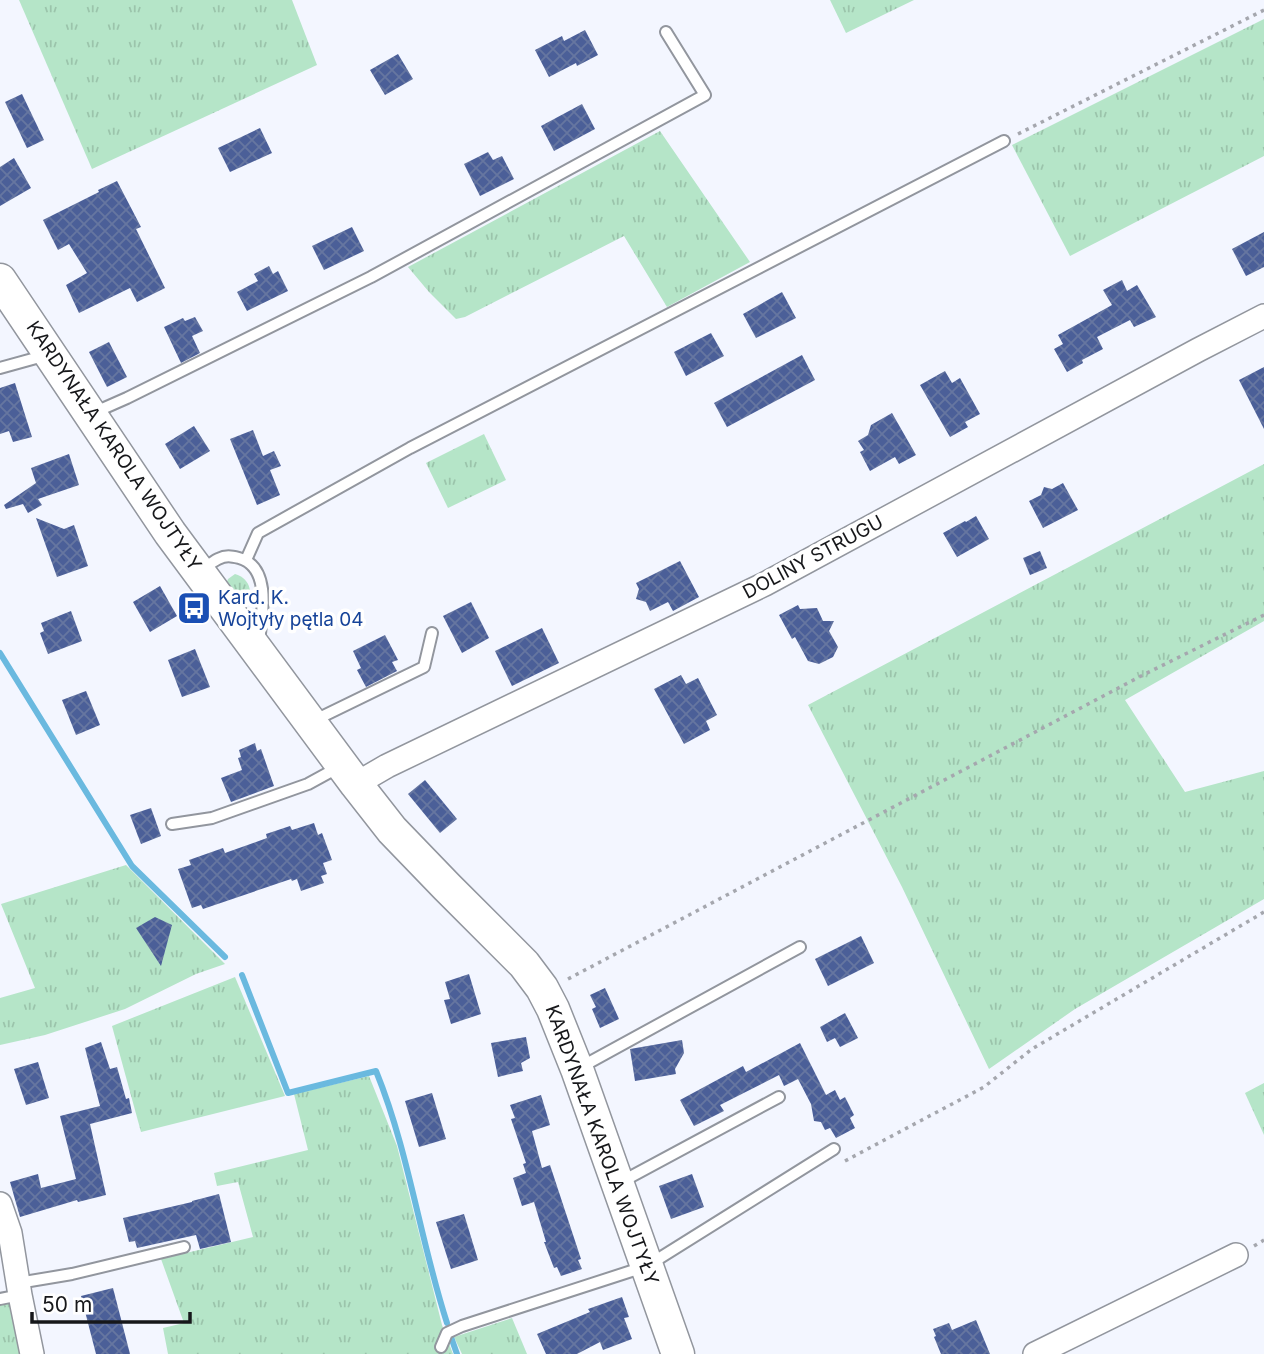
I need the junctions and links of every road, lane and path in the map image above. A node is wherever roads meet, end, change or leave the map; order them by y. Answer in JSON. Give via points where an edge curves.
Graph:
{"nodes":[{"id":1,"x":1264,"y":10,"type":"edge"},
{"id":2,"x":666,"y":32,"type":"dead end"},
{"id":3,"x":1004,"y":141,"type":"joint"},
{"id":4,"x":0,"y":280,"type":"edge"},
{"id":5,"x":1264,"y":316,"type":"edge"},
{"id":6,"x":50,"y":354,"type":"junction"},
{"id":7,"x":0,"y":369,"type":"edge"},
{"id":8,"x":90,"y":414,"type":"junction"},
{"id":9,"x":246,"y":560,"type":"junction"},
{"id":10,"x":200,"y":571,"type":"junction"},
{"id":11,"x":1264,"y":615,"type":"edge"},
{"id":12,"x":432,"y":633,"type":"dead end"},
{"id":13,"x":258,"y":651,"type":"junction"},
{"id":14,"x":309,"y":723,"type":"junction"},
{"id":15,"x":349,"y":775,"type":"junction"},
{"id":16,"x":172,"y":824,"type":"dead end"},
{"id":17,"x":1264,"y":912,"type":"edge"},
{"id":18,"x":800,"y":947,"type":"dead end"},
{"id":19,"x":544,"y":991,"type":"junction"},
{"id":20,"x":577,"y":1069,"type":"junction"},
{"id":21,"x":779,"y":1097,"type":"dead end"},
{"id":22,"x":834,"y":1149,"type":"dead end"},
{"id":23,"x":845,"y":1161,"type":"dead end"},
{"id":24,"x":618,"y":1183,"type":"junction"},
{"id":25,"x":0,"y":1203,"type":"edge"},
{"id":26,"x":184,"y":1247,"type":"dead end"},
{"id":27,"x":1236,"y":1255,"type":"dead end"},
{"id":28,"x":647,"y":1266,"type":"junction"},
{"id":29,"x":13,"y":1292,"type":"edge"},
{"id":30,"x":441,"y":1346,"type":"dead end"},
{"id":31,"x":32,"y":1354,"type":"edge"},
{"id":32,"x":678,"y":1354,"type":"edge"},
{"id":33,"x":1035,"y":1354,"type":"edge"}],
"edges":[{"from":1,"to":3,"type":"path"},
{"from":2,"to":8,"type":"lane","via":[[705,95],[371,277]]},
{"from":3,"to":9,"type":"lane","via":[[410,448],[258,533]]},
{"from":4,"to":6,"type":"street","name":"KARDYNAŁA KAROLA WOJTYŁY"},
{"from":5,"to":15,"type":"street","name":"DOLINY STRUGU","via":[[765,584],[387,766]]},
{"from":6,"to":7,"type":"lane"},
{"from":6,"to":8,"type":"street","name":"KARDYNAŁA KAROLA WOJTYŁY"},
{"from":8,"to":10,"type":"street","name":"KARDYNAŁA KAROLA WOJTYŁY"},
{"from":9,"to":10,"type":"lane","via":[[230,556]]},
{"from":9,"to":13,"type":"lane","via":[[261,583]]},
{"from":10,"to":13,"type":"street","name":"KARDYNAŁA KAROLA WOJTYŁY"},
{"from":11,"to":19,"type":"path"},
{"from":12,"to":14,"type":"lane","via":[[424,667]]},
{"from":13,"to":14,"type":"street","name":"KARDYNAŁA KAROLA WOJTYŁY"},
{"from":14,"to":15,"type":"street","name":"KARDYNAŁA KAROLA WOJTYŁY"},
{"from":15,"to":16,"type":"lane","via":[[308,784],[212,818]]},
{"from":15,"to":19,"type":"street","name":"KARDYNAŁA KAROLA WOJTYŁY","via":[[392,830],[524,964]]},
{"from":17,"to":23,"type":"path","via":[[1032,1049],[984,1087]]},
{"from":18,"to":20,"type":"lane"},
{"from":19,"to":20,"type":"street","name":"KARDYNAŁA KAROLA WOJTYŁY"},
{"from":20,"to":24,"type":"street","name":"KARDYNAŁA KAROLA WOJTYŁY"},
{"from":21,"to":24,"type":"lane"},
{"from":22,"to":28,"type":"lane"},
{"from":24,"to":28,"type":"street","name":"KARDYNAŁA KAROLA WOJTYŁY"},
{"from":25,"to":29,"type":"street","via":[[10,1233]]},
{"from":26,"to":29,"type":"lane"},
{"from":27,"to":33,"type":"street"},
{"from":28,"to":30,"type":"lane","via":[[462,1325],[447,1333]]},
{"from":28,"to":32,"type":"street","name":"KARDYNAŁA KAROLA WOJTYŁY"},
{"from":29,"to":31,"type":"street"}]}
